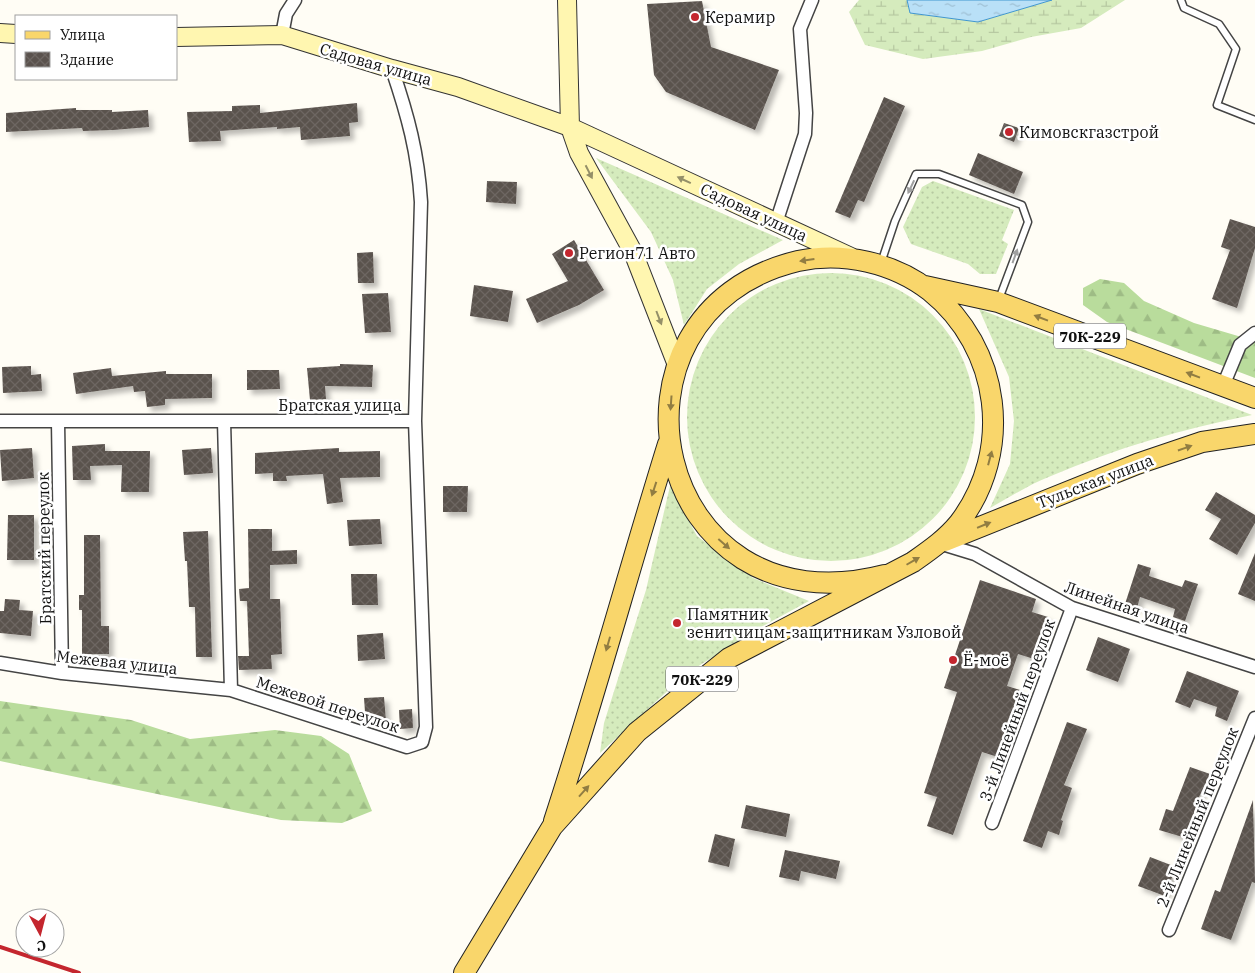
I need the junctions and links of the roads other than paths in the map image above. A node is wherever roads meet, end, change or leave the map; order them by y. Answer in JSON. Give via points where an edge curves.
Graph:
{"nodes":[{"id":1,"x":295,"y":0,"type":"edge"},
{"id":2,"x":567,"y":0,"type":"edge"},
{"id":3,"x":812,"y":0,"type":"edge"},
{"id":4,"x":1181,"y":0,"type":"edge"},
{"id":5,"x":0,"y":33,"type":"edge"},
{"id":6,"x":15,"y":34,"type":"edge"},
{"id":7,"x":282,"y":35,"type":"junction"},
{"id":8,"x":178,"y":37,"type":"edge"},
{"id":9,"x":392,"y":69,"type":"junction"},
{"id":10,"x":1255,"y":120,"type":"edge"},
{"id":11,"x":570,"y":127,"type":"junction"},
{"id":12,"x":776,"y":223,"type":"junction"},
{"id":13,"x":856,"y":260,"type":"junction"},
{"id":14,"x":880,"y":265,"type":"junction"},
{"id":15,"x":921,"y":285,"type":"junction"},
{"id":16,"x":998,"y":302,"type":"junction"},
{"id":17,"x":1255,"y":333,"type":"edge"},
{"id":18,"x":677,"y":364,"type":"junction"},
{"id":19,"x":1223,"y":386,"type":"junction"},
{"id":20,"x":1255,"y":398,"type":"edge"},
{"id":21,"x":0,"y":421,"type":"edge"},
{"id":22,"x":224,"y":421,"type":"junction"},
{"id":23,"x":415,"y":421,"type":"junction"},
{"id":24,"x":58,"y":422,"type":"junction"},
{"id":25,"x":1255,"y":434,"type":"edge"},
{"id":26,"x":669,"y":442,"type":"junction"},
{"id":27,"x":939,"y":543,"type":"junction"},
{"id":28,"x":885,"y":575,"type":"junction"},
{"id":29,"x":1072,"y":608,"type":"junction"},
{"id":30,"x":0,"y":663,"type":"edge"},
{"id":31,"x":1255,"y":666,"type":"edge"},
{"id":32,"x":62,"y":673,"type":"junction"},
{"id":33,"x":232,"y":690,"type":"junction"},
{"id":34,"x":1255,"y":718,"type":"edge"},
{"id":35,"x":992,"y":823,"type":"dead end"},
{"id":36,"x":552,"y":827,"type":"junction"},
{"id":37,"x":1169,"y":930,"type":"dead end"},
{"id":38,"x":464,"y":973,"type":"edge"}],
"edges":[{"from":1,"to":7,"type":"street","via":[[286,14]]},
{"from":2,"to":11,"type":"main road"},
{"from":3,"to":12,"type":"street","via":[[800,29],[805,134]]},
{"from":4,"to":10,"type":"lane","via":[[1184,8],[1219,24],[1236,49],[1217,105]]},
{"from":5,"to":6,"type":"main road"},
{"from":7,"to":8,"type":"main road","name":"Садовая улица"},
{"from":7,"to":9,"type":"main road","name":"Садовая улица"},
{"from":9,"to":11,"type":"main road","name":"Садовая улица","via":[[458,87]]},
{"from":9,"to":23,"type":"street","name":"Братская улица","via":[[408,116],[419,167],[421,202]]},
{"from":12,"to":11,"type":"main road","name":"Садовая улица","one_way":true},
{"from":11,"to":18,"type":"main road","one_way":true,"via":[[579,153],[633,252]]},
{"from":12,"to":13,"type":"main road","name":"Садовая улица"},
{"from":13,"to":14,"type":"main road","number":"70К-229"},
{"from":13,"to":18,"type":"main road","number":"70К-229","one_way":true,"via":[[806,259],[758,274],[737,287],[707,315],[687,342]]},
{"from":14,"to":15,"type":"main road","number":"70К-229"},
{"from":16,"to":14,"type":"lane","one_way":true,"via":[[1028,222],[1022,205],[939,174],[916,174],[895,220]]},
{"from":15,"to":16,"type":"main road","number":"70К-229"},
{"from":27,"to":15,"type":"main road","number":"70К-229","one_way":true,"via":[[958,524],[981,485],[992,450],[994,423],[986,370],[975,345],[961,322],[942,301]]},
{"from":19,"to":16,"type":"main road","number":"70К-229","one_way":true},
{"from":17,"to":19,"type":"street","via":[[1240,346]]},
{"from":18,"to":26,"type":"main road","number":"70К-229","one_way":true,"via":[[671,397]]},
{"from":19,"to":20,"type":"main road","number":"70К-229"},
{"from":21,"to":24,"type":"street","name":"Братская улица"},
{"from":22,"to":23,"type":"street","name":"Братская улица"},
{"from":22,"to":24,"type":"street","name":"Братская улица"},
{"from":22,"to":33,"type":"street","name":"Межевой переулок"},
{"from":23,"to":33,"type":"street","name":"Межевой переулок","via":[[426,727],[422,742],[407,746]]},
{"from":24,"to":32,"type":"street","name":"Братский переулок"},
{"from":27,"to":25,"type":"main road","name":"Тульская улица","number":"70К-229","one_way":true,"via":[[1137,464],[1202,442]]},
{"from":26,"to":28,"type":"main road","number":"70К-229","one_way":true,"via":[[674,470],[692,509],[713,534],[744,560],[766,571],[813,583],[837,584]]},
{"from":26,"to":36,"type":"main road","number":"70К-229","one_way":true},
{"from":28,"to":27,"type":"main road","number":"70К-229","one_way":true,"via":[[914,562]]},
{"from":27,"to":29,"type":"street","name":"Линейная улица","via":[[975,554]]},
{"from":36,"to":28,"type":"main road","number":"70К-229","one_way":true,"via":[[637,732],[729,658]]},
{"from":29,"to":31,"type":"street","name":"Линейная улица"},
{"from":29,"to":35,"type":"street","name":"3-й Линейный переулок"},
{"from":30,"to":32,"type":"street","name":"Межевая улица"},
{"from":32,"to":33,"type":"street","name":"Межевая улица"},
{"from":34,"to":37,"type":"street","name":"2-й Линейный переулок"},
{"from":36,"to":38,"type":"main road","number":"70К-229"}]}
